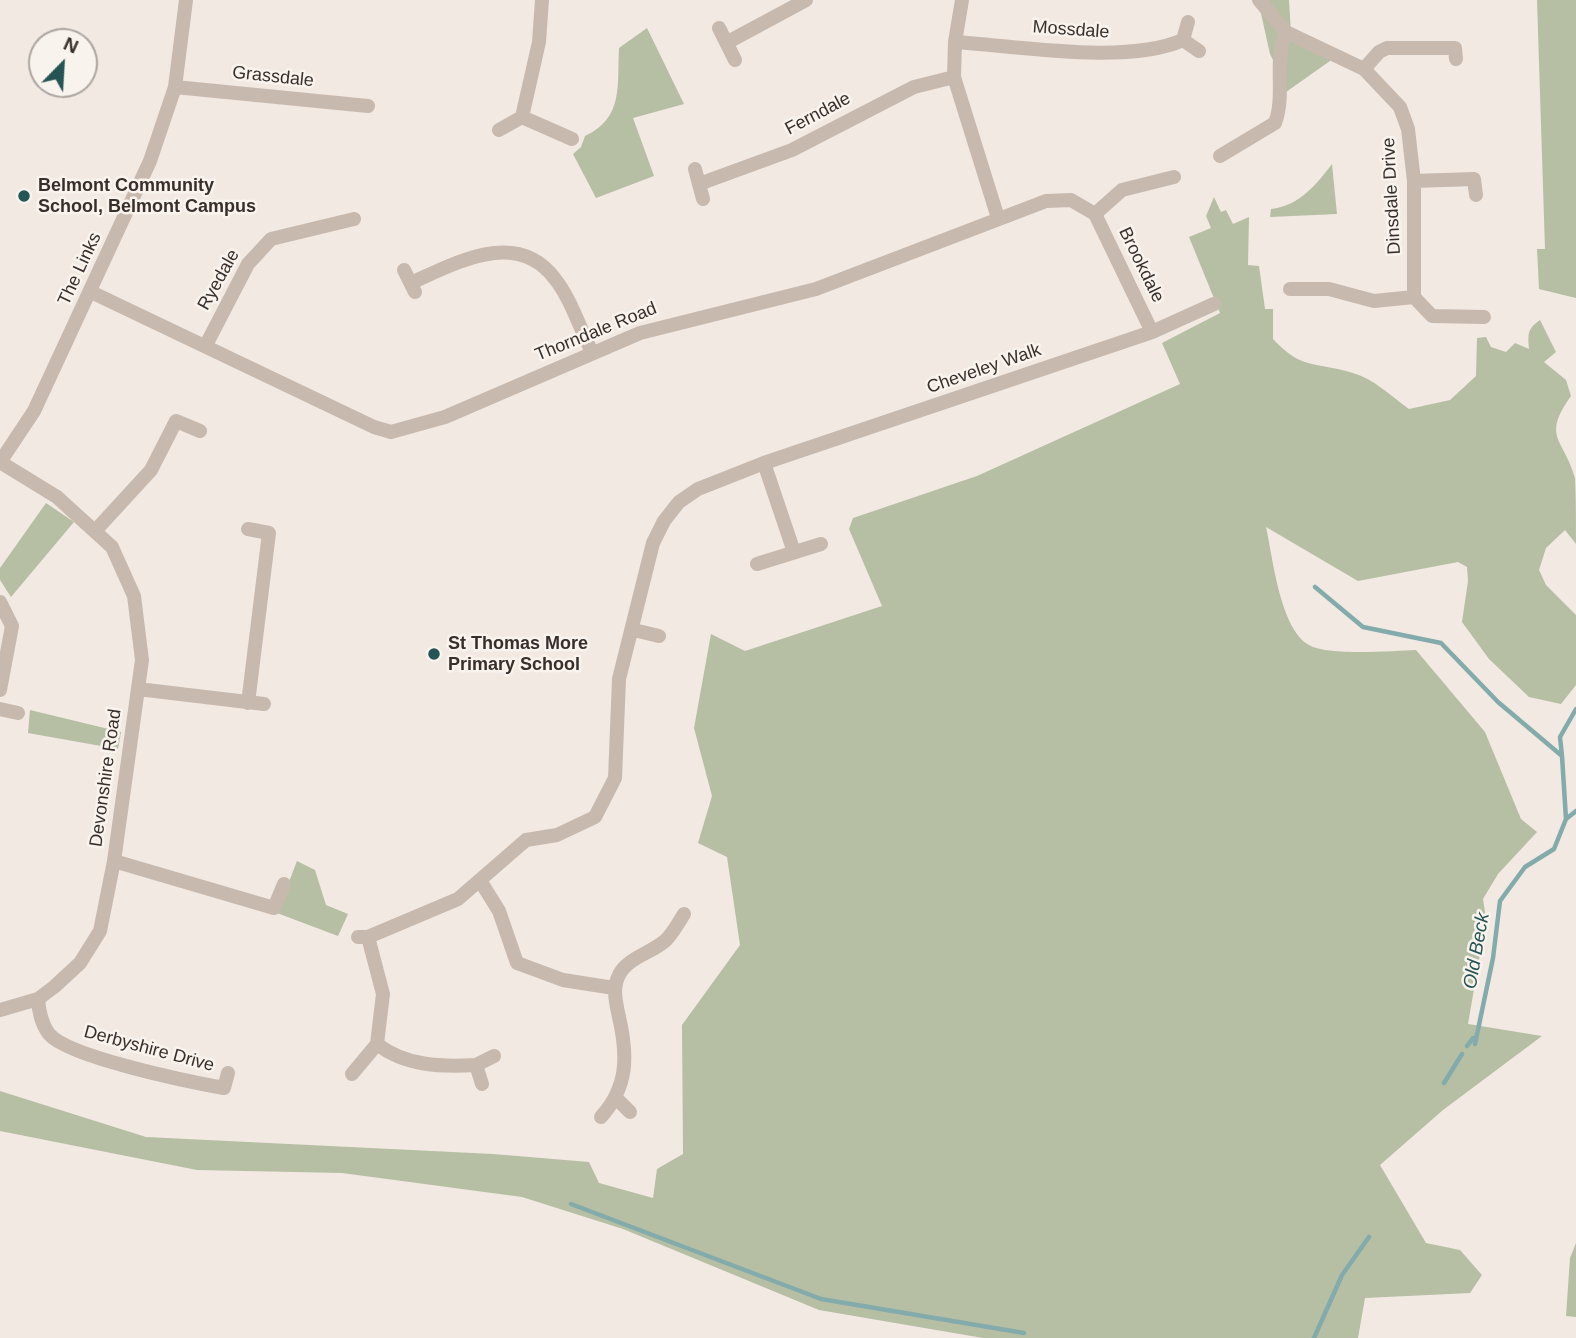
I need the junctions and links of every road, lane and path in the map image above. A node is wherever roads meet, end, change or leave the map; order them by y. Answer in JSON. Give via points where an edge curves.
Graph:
{"nodes":[{"id":1,"x":186,"y":0,"type":"edge"},
{"id":2,"x":542,"y":0,"type":"edge"},
{"id":3,"x":806,"y":0,"type":"edge"},
{"id":4,"x":962,"y":0,"type":"edge"},
{"id":5,"x":1259,"y":0,"type":"edge"},
{"id":6,"x":1188,"y":22,"type":"dead end"},
{"id":7,"x":719,"y":28,"type":"dead end"},
{"id":8,"x":1286,"y":32,"type":"junction"},
{"id":9,"x":1183,"y":40,"type":"junction"},
{"id":10,"x":954,"y":42,"type":"junction"},
{"id":11,"x":728,"y":43,"type":"junction"},
{"id":12,"x":1199,"y":51,"type":"dead end"},
{"id":13,"x":1455,"y":59,"type":"dead end"},
{"id":14,"x":735,"y":60,"type":"dead end"},
{"id":15,"x":1364,"y":69,"type":"junction"},
{"id":16,"x":954,"y":76,"type":"junction"},
{"id":17,"x":174,"y":87,"type":"junction"},
{"id":18,"x":368,"y":106,"type":"dead end"},
{"id":19,"x":522,"y":117,"type":"junction"},
{"id":20,"x":499,"y":130,"type":"dead end"},
{"id":21,"x":572,"y":139,"type":"dead end"},
{"id":22,"x":1220,"y":156,"type":"dead end"},
{"id":23,"x":695,"y":169,"type":"dead end"},
{"id":24,"x":1174,"y":177,"type":"dead end"},
{"id":25,"x":1414,"y":181,"type":"junction"},
{"id":26,"x":699,"y":184,"type":"junction"},
{"id":27,"x":1476,"y":195,"type":"dead end"},
{"id":28,"x":703,"y":200,"type":"dead end"},
{"id":29,"x":1095,"y":214,"type":"junction"},
{"id":30,"x":998,"y":218,"type":"junction"},
{"id":31,"x":354,"y":219,"type":"dead end"},
{"id":32,"x":410,"y":282,"type":"dead end"},
{"id":33,"x":1290,"y":289,"type":"dead end"},
{"id":34,"x":91,"y":292,"type":"junction"},
{"id":35,"x":1414,"y":297,"type":"junction"},
{"id":36,"x":1214,"y":304,"type":"dead end"},
{"id":37,"x":1484,"y":317,"type":"dead end"},
{"id":38,"x":1152,"y":332,"type":"junction"},
{"id":39,"x":206,"y":345,"type":"junction"},
{"id":40,"x":592,"y":352,"type":"junction"},
{"id":41,"x":200,"y":431,"type":"dead end"},
{"id":42,"x":0,"y":462,"type":"edge"},
{"id":43,"x":764,"y":463,"type":"junction"},
{"id":44,"x":248,"y":529,"type":"dead end"},
{"id":45,"x":96,"y":530,"type":"junction"},
{"id":46,"x":821,"y":544,"type":"dead end"},
{"id":47,"x":794,"y":552,"type":"junction"},
{"id":48,"x":757,"y":564,"type":"dead end"},
{"id":49,"x":0,"y":601,"type":"edge"},
{"id":50,"x":634,"y":630,"type":"junction"},
{"id":51,"x":659,"y":636,"type":"dead end"},
{"id":52,"x":0,"y":690,"type":"edge"},
{"id":53,"x":138,"y":690,"type":"junction"},
{"id":54,"x":248,"y":703,"type":"junction"},
{"id":55,"x":264,"y":704,"type":"dead end"},
{"id":56,"x":0,"y":709,"type":"edge"},
{"id":57,"x":18,"y":713,"type":"dead end"},
{"id":58,"x":114,"y":861,"type":"junction"},
{"id":59,"x":481,"y":882,"type":"junction"},
{"id":60,"x":284,"y":884,"type":"dead end"},
{"id":61,"x":684,"y":914,"type":"dead end"},
{"id":62,"x":667,"y":940,"type":"junction"},
{"id":63,"x":678,"y":949,"type":"dead end"},
{"id":64,"x":614,"y":988,"type":"junction"},
{"id":65,"x":38,"y":999,"type":"junction"},
{"id":66,"x":0,"y":1010,"type":"edge"},
{"id":67,"x":377,"y":1044,"type":"junction"},
{"id":68,"x":494,"y":1056,"type":"dead end"},
{"id":69,"x":476,"y":1065,"type":"junction"},
{"id":70,"x":228,"y":1073,"type":"dead end"},
{"id":71,"x":352,"y":1074,"type":"dead end"},
{"id":72,"x":482,"y":1084,"type":"dead end"},
{"id":73,"x":617,"y":1099,"type":"junction"},
{"id":74,"x":630,"y":1112,"type":"dead end"},
{"id":75,"x":601,"y":1117,"type":"dead end"}],
"edges":[{"from":1,"to":17,"type":"street","name":"The Links"},
{"from":2,"to":19,"type":"street","via":[[539,42]]},
{"from":3,"to":11,"type":"street"},
{"from":4,"to":10,"type":"street"},
{"from":5,"to":8,"type":"street","name":"Dinsdale Drive"},
{"from":6,"to":9,"type":"street"},
{"from":7,"to":11,"type":"street"},
{"from":8,"to":15,"type":"street","name":"Dinsdale Drive"},
{"from":8,"to":22,"type":"street","via":[[1278,56],[1278,115],[1269,129]]},
{"from":9,"to":10,"type":"street","name":"Mossdale","via":[[1127,53]]},
{"from":9,"to":12,"type":"street"},
{"from":10,"to":16,"type":"street"},
{"from":11,"to":14,"type":"street"},
{"from":13,"to":15,"type":"street","via":[[1455,48],[1387,48]]},
{"from":15,"to":25,"type":"street","name":"Dinsdale Drive","via":[[1400,107],[1408,130]]},
{"from":16,"to":26,"type":"street","name":"Ferndale","via":[[914,87],[792,150]]},
{"from":16,"to":30,"type":"street"},
{"from":17,"to":18,"type":"street","name":"Grassdale"},
{"from":17,"to":34,"type":"street","name":"The Links","via":[[150,161]]},
{"from":19,"to":20,"type":"street"},
{"from":19,"to":21,"type":"street"},
{"from":23,"to":26,"type":"street"},
{"from":24,"to":29,"type":"street","via":[[1122,190]]},
{"from":25,"to":27,"type":"street","via":[[1474,179]]},
{"from":25,"to":35,"type":"street","name":"Dinsdale Drive"},
{"from":26,"to":28,"type":"street"},
{"from":29,"to":30,"type":"street","via":[[1071,200],[1058,199]]},
{"from":29,"to":38,"type":"street","name":"Brookdale"},
{"from":30,"to":40,"type":"street","name":"Thorndale Road","via":[[816,289],[661,326]]},
{"from":31,"to":39,"type":"street","name":"Ryedale","via":[[271,239],[248,264]]},
{"from":32,"to":40,"type":"street","via":[[475,255],[512,252],[555,278]]},
{"from":33,"to":35,"type":"street","via":[[1329,289],[1374,301]]},
{"from":34,"to":39,"type":"street","name":"Thorndale Road"},
{"from":34,"to":42,"type":"street","name":"The Links","via":[[34,411]]},
{"from":35,"to":37,"type":"street","via":[[1432,316]]},
{"from":36,"to":38,"type":"street","name":"Cheveley Walk"},
{"from":38,"to":43,"type":"street","name":"Cheveley Walk"},
{"from":39,"to":40,"type":"street","name":"Thorndale Road","via":[[391,432],[444,417]]},
{"from":41,"to":45,"type":"street","via":[[176,421],[151,470]]},
{"from":42,"to":45,"type":"street","name":"Devonshire Road"},
{"from":43,"to":47,"type":"street"},
{"from":43,"to":50,"type":"street","name":"Cheveley Walk","via":[[698,489],[664,520],[653,543]]},
{"from":44,"to":54,"type":"street","via":[[269,533]]},
{"from":45,"to":53,"type":"street","name":"Devonshire Road","via":[[112,547],[134,596],[142,660]]},
{"from":46,"to":47,"type":"street"},
{"from":47,"to":48,"type":"street"},
{"from":49,"to":52,"type":"street","via":[[12,626]]},
{"from":50,"to":51,"type":"street"},
{"from":50,"to":59,"type":"street","name":"Cheveley Walk","via":[[619,679],[615,778],[595,817],[557,835],[526,840]]},
{"from":53,"to":54,"type":"street"},
{"from":53,"to":58,"type":"street","name":"Devonshire Road"},
{"from":54,"to":55,"type":"street"},
{"from":56,"to":57,"type":"street"},
{"from":58,"to":60,"type":"street","via":[[274,908]]},
{"from":58,"to":65,"type":"street","name":"Devonshire Road","via":[[93,945],[80,963]]},
{"from":59,"to":64,"type":"street","via":[[499,911],[517,963],[563,980]]},
{"from":59,"to":67,"type":"street","name":"Cheveley Walk","via":[[458,899],[363,937],[383,994]]},
{"from":61,"to":62,"type":"street"},
{"from":62,"to":63,"type":"street"},
{"from":62,"to":64,"type":"street","via":[[628,963]]},
{"from":64,"to":73,"type":"street","via":[[624,1051]]},
{"from":65,"to":66,"type":"street","name":"Devonshire Road"},
{"from":65,"to":70,"type":"street","name":"Derbyshire Drive","via":[[40,1017],[51,1036],[76,1051],[224,1088]]},
{"from":67,"to":69,"type":"street","via":[[391,1055],[416,1063]]},
{"from":67,"to":71,"type":"street"},
{"from":68,"to":69,"type":"street"},
{"from":69,"to":72,"type":"street"},
{"from":73,"to":74,"type":"street"},
{"from":73,"to":75,"type":"street"}]}
